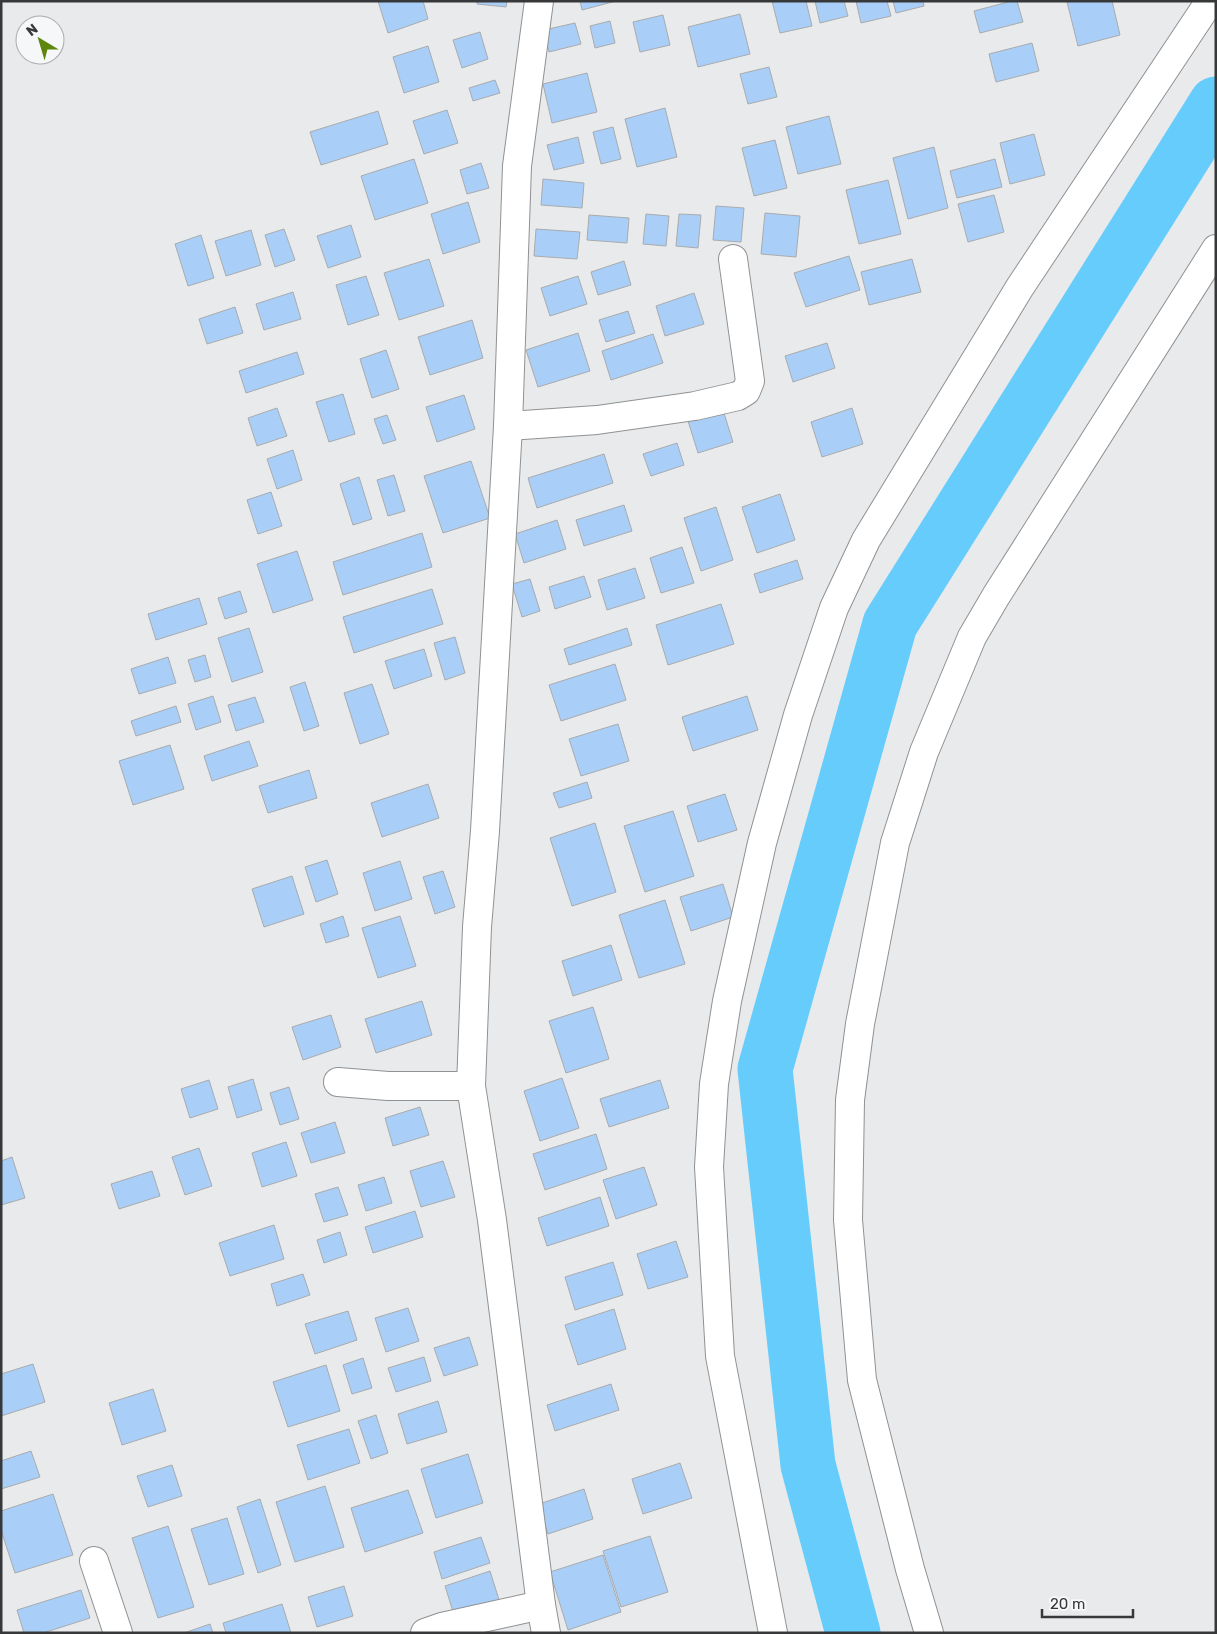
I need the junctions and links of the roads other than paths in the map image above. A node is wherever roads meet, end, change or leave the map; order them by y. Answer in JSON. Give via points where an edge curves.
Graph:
{"nodes":[{"id":1,"x":539,"y":1,"type":"edge"},
{"id":2,"x":1210,"y":1,"type":"edge"},
{"id":3,"x":1216,"y":248,"type":"edge"},
{"id":4,"x":733,"y":259,"type":"dead end"},
{"id":5,"x":508,"y":426,"type":"junction"},
{"id":6,"x":338,"y":1082,"type":"dead end"},
{"id":7,"x":471,"y":1086,"type":"junction"},
{"id":8,"x":94,"y":1562,"type":"dead end"},
{"id":9,"x":541,"y":1605,"type":"junction"},
{"id":10,"x":118,"y":1633,"type":"edge"},
{"id":11,"x":425,"y":1633,"type":"edge"},
{"id":12,"x":546,"y":1633,"type":"edge"},
{"id":13,"x":773,"y":1633,"type":"edge"},
{"id":14,"x":929,"y":1633,"type":"edge"}],
"edges":[{"from":1,"to":5,"type":"street","via":[[518,166]]},
{"from":2,"to":13,"type":"street","via":[[1020,287],[866,540],[831,616],[798,715],[762,843],[727,1001],[714,1084],[709,1167],[720,1356]]},
{"from":3,"to":14,"type":"street","via":[[972,637],[924,752],[895,844],[878,925],[850,1100],[848,1220],[862,1380]]},
{"from":4,"to":5,"type":"street","via":[[750,381],[746,391],[738,396],[694,406],[597,420]]},
{"from":5,"to":7,"type":"street","via":[[477,927]]},
{"from":6,"to":7,"type":"street"},
{"from":7,"to":9,"type":"street","via":[[492,1220]]},
{"from":8,"to":10,"type":"street"},
{"from":9,"to":11,"type":"street"},
{"from":9,"to":12,"type":"street"}]}
